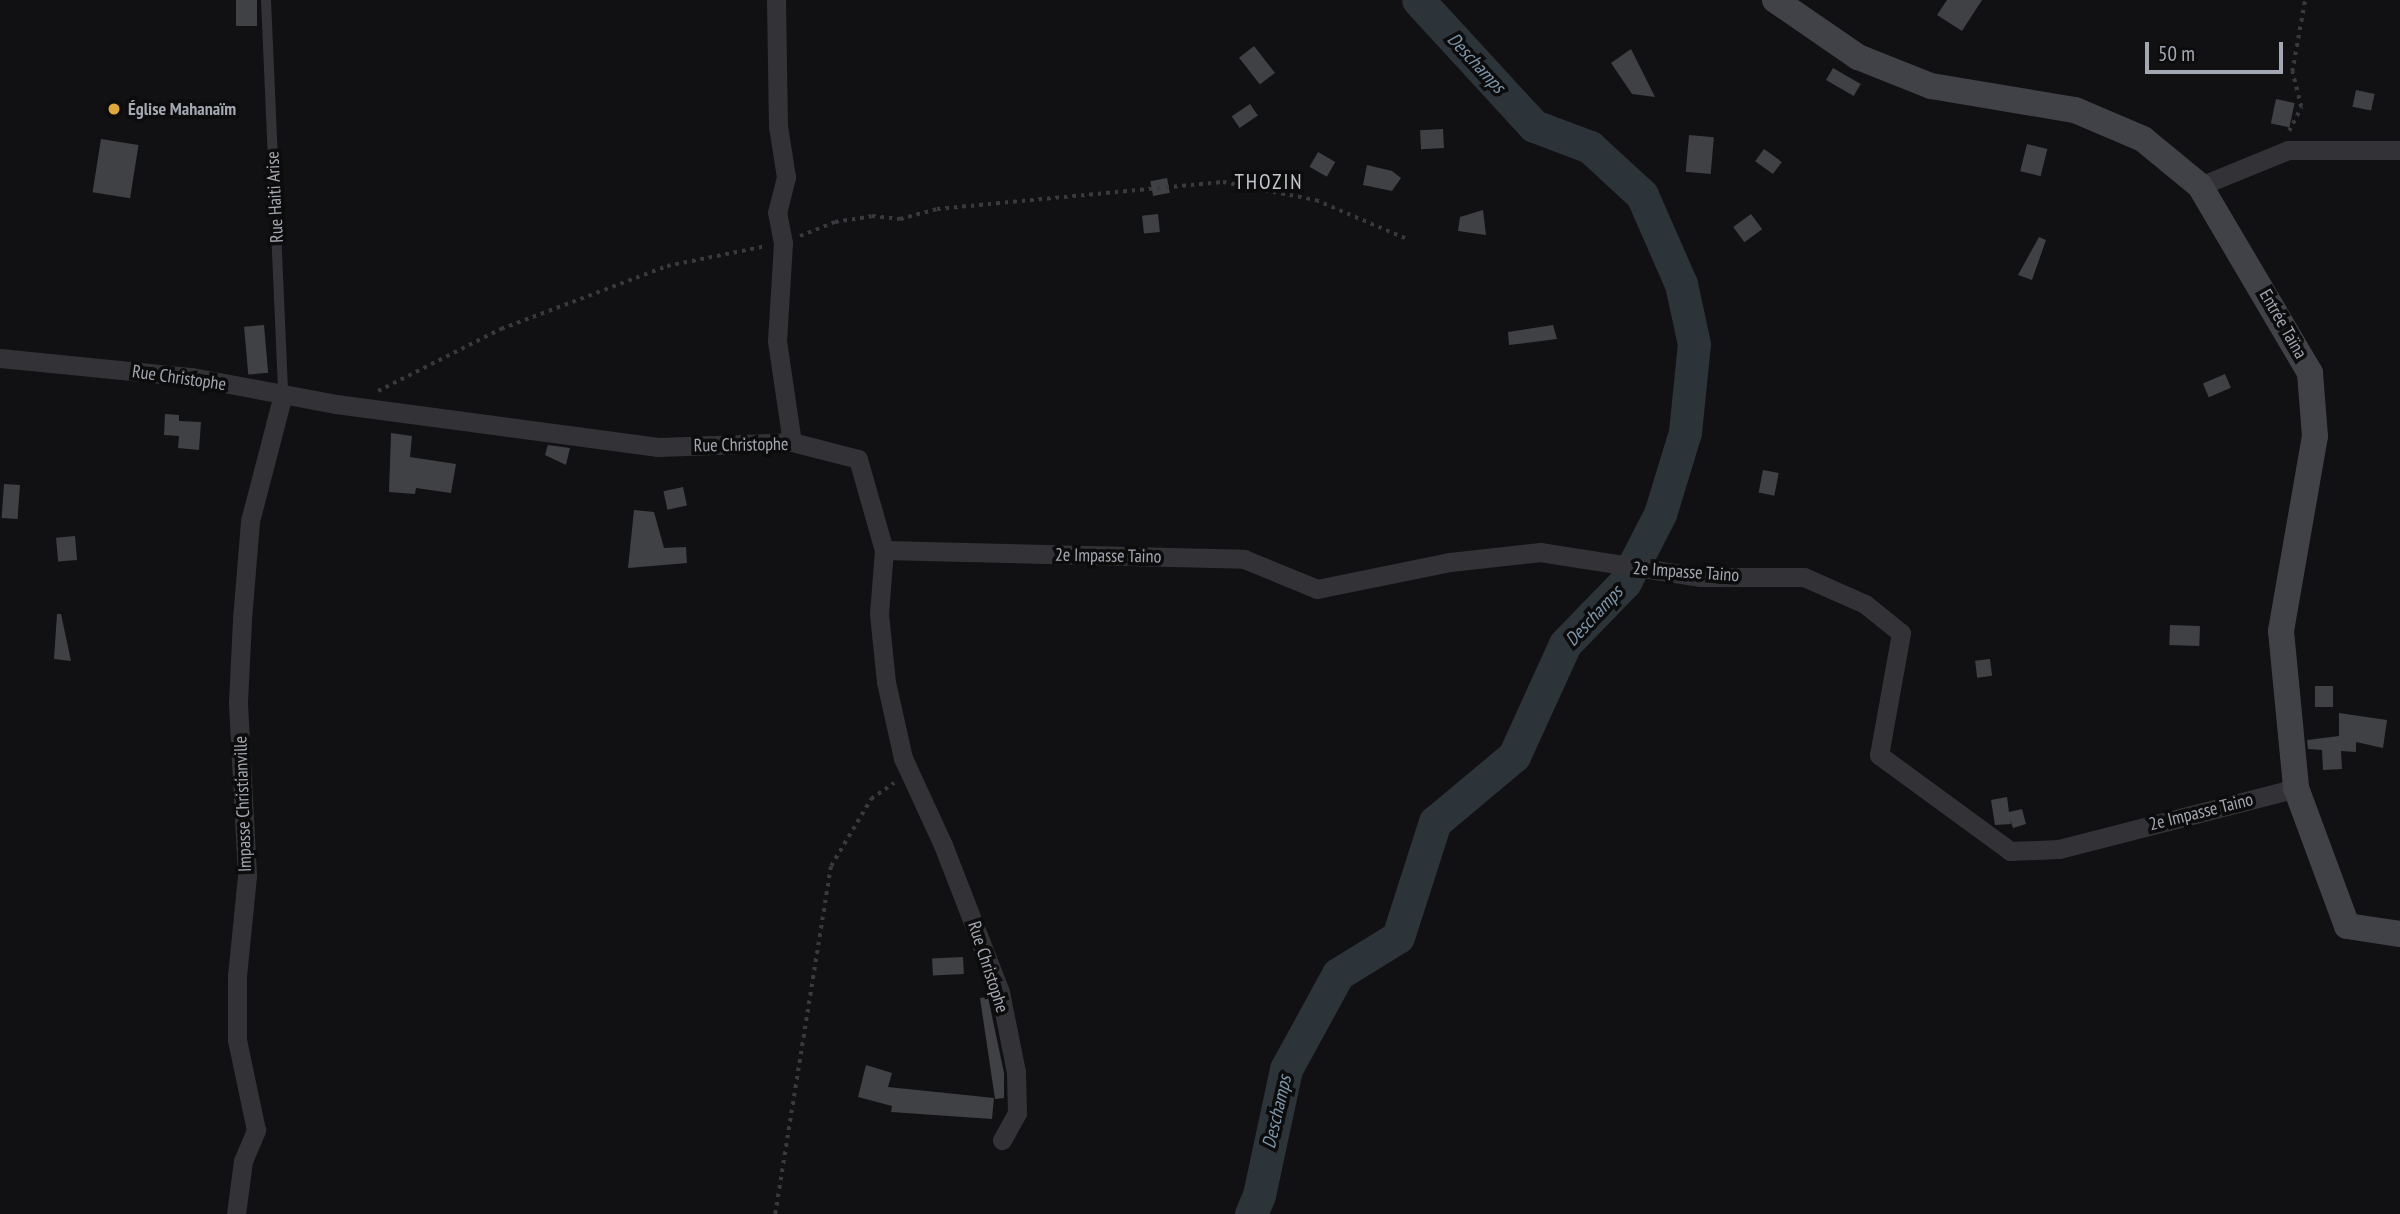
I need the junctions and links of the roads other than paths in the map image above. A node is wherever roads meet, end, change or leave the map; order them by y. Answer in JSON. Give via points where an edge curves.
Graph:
{"nodes":[{"id":1,"x":265,"y":0,"type":"edge"},
{"id":2,"x":776,"y":0,"type":"edge"},
{"id":3,"x":1775,"y":0,"type":"edge"},
{"id":4,"x":2400,"y":150,"type":"edge"},
{"id":5,"x":2200,"y":186,"type":"junction"},
{"id":6,"x":0,"y":358,"type":"edge"},
{"id":7,"x":284,"y":394,"type":"junction"},
{"id":8,"x":792,"y":442,"type":"junction"},
{"id":9,"x":884,"y":550,"type":"junction"},
{"id":10,"x":2296,"y":788,"type":"junction"},
{"id":11,"x":2400,"y":934,"type":"edge"},
{"id":12,"x":1002,"y":1140,"type":"dead end"},
{"id":13,"x":236,"y":1214,"type":"edge"}],
"edges":[{"from":1,"to":7,"type":"lane","name":"Rue Haiti Arise"},
{"from":2,"to":8,"type":"street","via":[[778,127],[786,177],[777,212],[783,243],[777,341]]},
{"from":3,"to":5,"type":"street","name":"Entrée Taïna","via":[[1858,57],[1931,86],[2075,110],[2143,139]]},
{"from":4,"to":5,"type":"street","via":[[2288,150]]},
{"from":5,"to":10,"type":"street","name":"Entrée Taïna","via":[[2310,373],[2315,436],[2280,631]]},
{"from":6,"to":7,"type":"street","name":"Rue Christophe","via":[[192,377]]},
{"from":7,"to":8,"type":"street","name":"Rue Christophe","via":[[658,447]]},
{"from":7,"to":13,"type":"street","name":"Impasse Christianville","via":[[250,521],[242,619],[238,702],[247,876],[237,976],[237,1040],[256,1130],[243,1161]]},
{"from":8,"to":9,"type":"street","name":"Rue Christophe","via":[[858,459]]},
{"from":9,"to":10,"type":"street","name":"2e Impasse Taino","via":[[1244,559],[1317,589],[1450,562],[1540,552],[1699,577],[1804,577],[1865,604],[1901,633],[1879,755],[2010,851],[2059,849]]},
{"from":9,"to":12,"type":"street","name":"Rue Christophe","via":[[879,614],[886,682],[908,774],[943,845],[1000,992],[1016,1072],[1017,1113]]},
{"from":10,"to":11,"type":"street","name":"Entrée Taïna","via":[[2347,926]]}]}
